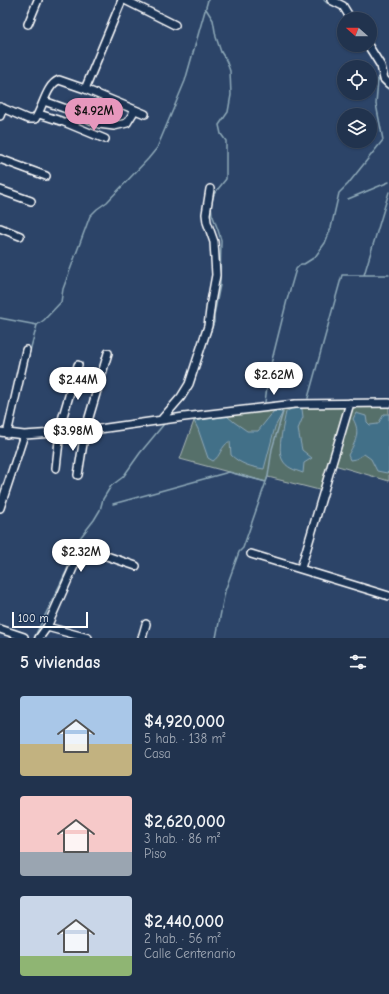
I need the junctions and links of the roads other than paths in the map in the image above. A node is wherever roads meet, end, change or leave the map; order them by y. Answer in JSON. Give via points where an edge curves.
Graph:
{"nodes":[{"id":1,"x":38,"y":0,"type":"edge"},
{"id":2,"x":124,"y":0,"type":"edge"},
{"id":3,"x":331,"y":0,"type":"edge"},
{"id":4,"x":347,"y":12,"type":"edge"},
{"id":5,"x":28,"y":24,"type":"dead end"},
{"id":6,"x":175,"y":25,"type":"dead end"},
{"id":7,"x":372,"y":52,"type":"edge"},
{"id":8,"x":389,"y":84,"type":"edge"},
{"id":9,"x":85,"y":89,"type":"junction"},
{"id":10,"x":44,"y":101,"type":"junction"},
{"id":11,"x":2,"y":108,"type":"edge"},
{"id":12,"x":135,"y":110,"type":"junction"},
{"id":13,"x":39,"y":114,"type":"junction"},
{"id":14,"x":145,"y":114,"type":"dead end"},
{"id":15,"x":0,"y":116,"type":"edge"},
{"id":16,"x":105,"y":139,"type":"dead end"},
{"id":17,"x":0,"y":158,"type":"edge"},
{"id":18,"x":46,"y":176,"type":"dead end"},
{"id":19,"x":210,"y":189,"type":"dead end"},
{"id":20,"x":0,"y":190,"type":"edge"},
{"id":21,"x":31,"y":201,"type":"dead end"},
{"id":22,"x":0,"y":228,"type":"edge"},
{"id":23,"x":20,"y":236,"type":"dead end"},
{"id":24,"x":26,"y":350,"type":"dead end"},
{"id":25,"x":108,"y":353,"type":"dead end"},
{"id":26,"x":78,"y":365,"type":"dead end"},
{"id":27,"x":350,"y":403,"type":"junction"},
{"id":28,"x":389,"y":403,"type":"edge"},
{"id":29,"x":161,"y":421,"type":"junction"},
{"id":30,"x":85,"y":431,"type":"junction"},
{"id":31,"x":4,"y":433,"type":"edge"},
{"id":32,"x":60,"y":433,"type":"junction"},
{"id":33,"x":24,"y":435,"type":"junction"},
{"id":34,"x":56,"y":468,"type":"dead end"},
{"id":35,"x":78,"y":475,"type":"dead end"},
{"id":36,"x":0,"y":508,"type":"edge"},
{"id":37,"x":251,"y":554,"type":"dead end"},
{"id":38,"x":136,"y":566,"type":"dead end"},
{"id":39,"x":301,"y":568,"type":"junction"},
{"id":40,"x":389,"y":596,"type":"edge"},
{"id":41,"x":146,"y":624,"type":"dead end"},
{"id":42,"x":47,"y":627,"type":"junction"},
{"id":43,"x":0,"y":629,"type":"edge"},
{"id":44,"x":24,"y":637,"type":"dead end"},
{"id":45,"x":39,"y":638,"type":"edge"},
{"id":46,"x":88,"y":638,"type":"edge"},
{"id":47,"x":142,"y":638,"type":"edge"}],
"edges":[{"from":1,"to":5,"type":"street"},
{"from":2,"to":6,"type":"street"},
{"from":2,"to":9,"type":"street"},
{"from":3,"to":4,"type":"street","via":[[343,6]]},
{"from":7,"to":8,"type":"street","via":[[381,66],[384,80]]},
{"from":9,"to":10,"type":"street","via":[[59,80],[51,85]]},
{"from":9,"to":12,"type":"street"},
{"from":10,"to":12,"type":"street","via":[[99,124],[114,126],[126,122]]},
{"from":10,"to":13,"type":"street"},
{"from":11,"to":13,"type":"street","via":[[31,120]]},
{"from":11,"to":15,"type":"street"},
{"from":12,"to":14,"type":"street"},
{"from":13,"to":16,"type":"street"},
{"from":17,"to":18,"type":"street"},
{"from":19,"to":29,"type":"street","via":[[206,214],[214,242],[216,275],[208,326],[189,384]]},
{"from":20,"to":21,"type":"street"},
{"from":22,"to":23,"type":"street"},
{"from":24,"to":31,"type":"street"},
{"from":25,"to":30,"type":"street"},
{"from":26,"to":32,"type":"street"},
{"from":27,"to":28,"type":"street"},
{"from":27,"to":29,"type":"street","via":[[278,405]]},
{"from":27,"to":39,"type":"street"},
{"from":29,"to":30,"type":"street"},
{"from":30,"to":32,"type":"street"},
{"from":30,"to":35,"type":"street"},
{"from":31,"to":33,"type":"street"},
{"from":32,"to":33,"type":"street"},
{"from":32,"to":34,"type":"street"},
{"from":33,"to":36,"type":"street"},
{"from":37,"to":39,"type":"street"},
{"from":38,"to":42,"type":"street","via":[[86,549],[81,550]]},
{"from":39,"to":40,"type":"street"},
{"from":41,"to":47,"type":"street"},
{"from":42,"to":45,"type":"street"},
{"from":42,"to":46,"type":"street"},
{"from":43,"to":44,"type":"street"}]}
